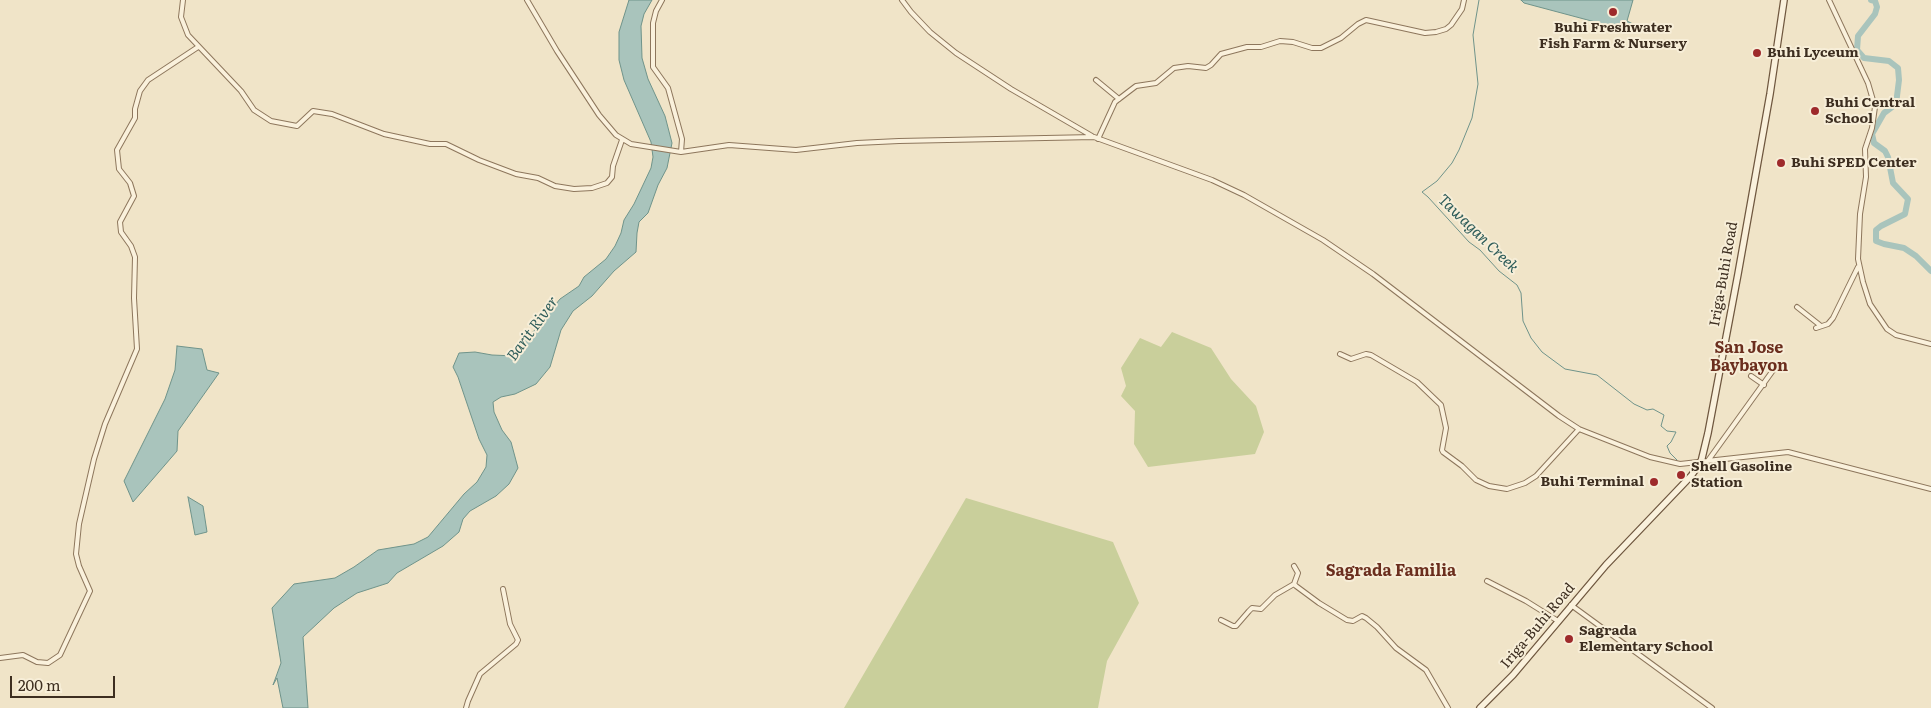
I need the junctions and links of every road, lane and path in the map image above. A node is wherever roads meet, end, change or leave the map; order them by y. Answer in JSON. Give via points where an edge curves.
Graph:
{"nodes":[{"id":1,"x":183,"y":0,"type":"edge"},
{"id":2,"x":527,"y":0,"type":"edge"},
{"id":3,"x":662,"y":0,"type":"edge"},
{"id":4,"x":902,"y":0,"type":"edge"},
{"id":5,"x":1464,"y":0,"type":"edge"},
{"id":6,"x":1784,"y":0,"type":"edge"},
{"id":7,"x":1829,"y":0,"type":"edge"},
{"id":8,"x":198,"y":47,"type":"junction"},
{"id":9,"x":1096,"y":80,"type":"dead end"},
{"id":10,"x":1119,"y":99,"type":"junction"},
{"id":11,"x":1096,"y":138,"type":"junction"},
{"id":12,"x":622,"y":140,"type":"junction"},
{"id":13,"x":681,"y":152,"type":"junction"},
{"id":14,"x":1859,"y":264,"type":"junction"},
{"id":15,"x":1797,"y":307,"type":"dead end"},
{"id":16,"x":1822,"y":326,"type":"junction"},
{"id":17,"x":1816,"y":328,"type":"dead end"},
{"id":18,"x":1931,"y":344,"type":"edge"},
{"id":19,"x":1340,"y":354,"type":"dead end"},
{"id":20,"x":1774,"y":369,"type":"dead end"},
{"id":21,"x":1751,"y":376,"type":"dead end"},
{"id":22,"x":1764,"y":385,"type":"junction"},
{"id":23,"x":1579,"y":429,"type":"junction"},
{"id":24,"x":1704,"y":462,"type":"junction"},
{"id":25,"x":1931,"y":489,"type":"edge"},
{"id":26,"x":1294,"y":566,"type":"dead end"},
{"id":27,"x":1487,"y":581,"type":"dead end"},
{"id":28,"x":1294,"y":584,"type":"junction"},
{"id":29,"x":503,"y":589,"type":"dead end"},
{"id":30,"x":1571,"y":605,"type":"junction"},
{"id":31,"x":1221,"y":620,"type":"dead end"},
{"id":32,"x":1558,"y":621,"type":"junction"},
{"id":33,"x":0,"y":658,"type":"edge"},
{"id":34,"x":466,"y":708,"type":"edge"},
{"id":35,"x":1448,"y":708,"type":"edge"},
{"id":36,"x":1480,"y":708,"type":"edge"},
{"id":37,"x":1712,"y":708,"type":"edge"}],
"edges":[{"from":1,"to":8,"type":"street","via":[[181,17],[188,35]]},
{"from":2,"to":12,"type":"street","via":[[599,115]]},
{"from":3,"to":13,"type":"street","via":[[653,23],[652,68],[668,88],[682,139]]},
{"from":4,"to":11,"type":"street","via":[[930,32],[956,53]]},
{"from":5,"to":10,"type":"street","via":[[1462,9],[1450,25],[1436,32],[1425,33],[1364,21],[1321,48],[1282,41],[1221,54],[1208,67],[1174,68],[1156,83],[1136,86]]},
{"from":6,"to":24,"type":"main road","name":"Iriga-Buhi Road"},
{"from":7,"to":14,"type":"street","via":[[1874,102],[1875,113],[1865,149]]},
{"from":8,"to":12,"type":"street","via":[[241,91],[254,110],[271,121],[297,126],[312,111],[332,114],[384,134],[430,144],[446,144],[479,160],[555,186],[592,188],[607,183],[612,177]]},
{"from":8,"to":33,"type":"street","via":[[148,80],[140,91],[130,130],[117,150],[119,169],[130,183],[134,196],[120,222],[121,232],[135,257],[137,349],[105,424],[79,524],[76,554],[90,591],[60,655],[48,663],[23,655]]},
{"from":9,"to":10,"type":"street"},
{"from":10,"to":11,"type":"street"},
{"from":11,"to":13,"type":"street","via":[[900,140],[796,150],[729,145]]},
{"from":11,"to":23,"type":"street","via":[[1212,180],[1323,240]]},
{"from":12,"to":13,"type":"street"},
{"from":14,"to":16,"type":"street","via":[[1833,318]]},
{"from":14,"to":18,"type":"street","via":[[1870,304],[1887,329],[1896,335]]},
{"from":15,"to":16,"type":"street"},
{"from":16,"to":17,"type":"street"},
{"from":19,"to":23,"type":"street","via":[[1351,359],[1371,355],[1417,382],[1441,405],[1446,428],[1443,452],[1476,480],[1489,486],[1507,489],[1525,483],[1536,476]]},
{"from":20,"to":22,"type":"street"},
{"from":21,"to":22,"type":"street"},
{"from":22,"to":24,"type":"street"},
{"from":23,"to":24,"type":"street","via":[[1662,461],[1680,464]]},
{"from":24,"to":25,"type":"street","via":[[1788,452]]},
{"from":24,"to":30,"type":"main road","name":"Iriga-Buhi Road"},
{"from":26,"to":28,"type":"street","via":[[1298,573]]},
{"from":27,"to":32,"type":"street"},
{"from":28,"to":31,"type":"street","via":[[1274,595],[1261,609],[1252,608],[1236,626]]},
{"from":28,"to":35,"type":"street","via":[[1348,620],[1362,616],[1378,627],[1396,648],[1426,670]]},
{"from":29,"to":34,"type":"street","via":[[510,624],[518,640],[480,674]]},
{"from":30,"to":32,"type":"main road","name":"Iriga-Buhi Road"},
{"from":30,"to":37,"type":"street"},
{"from":32,"to":36,"type":"main road","name":"Iriga-Buhi Road"}]}
